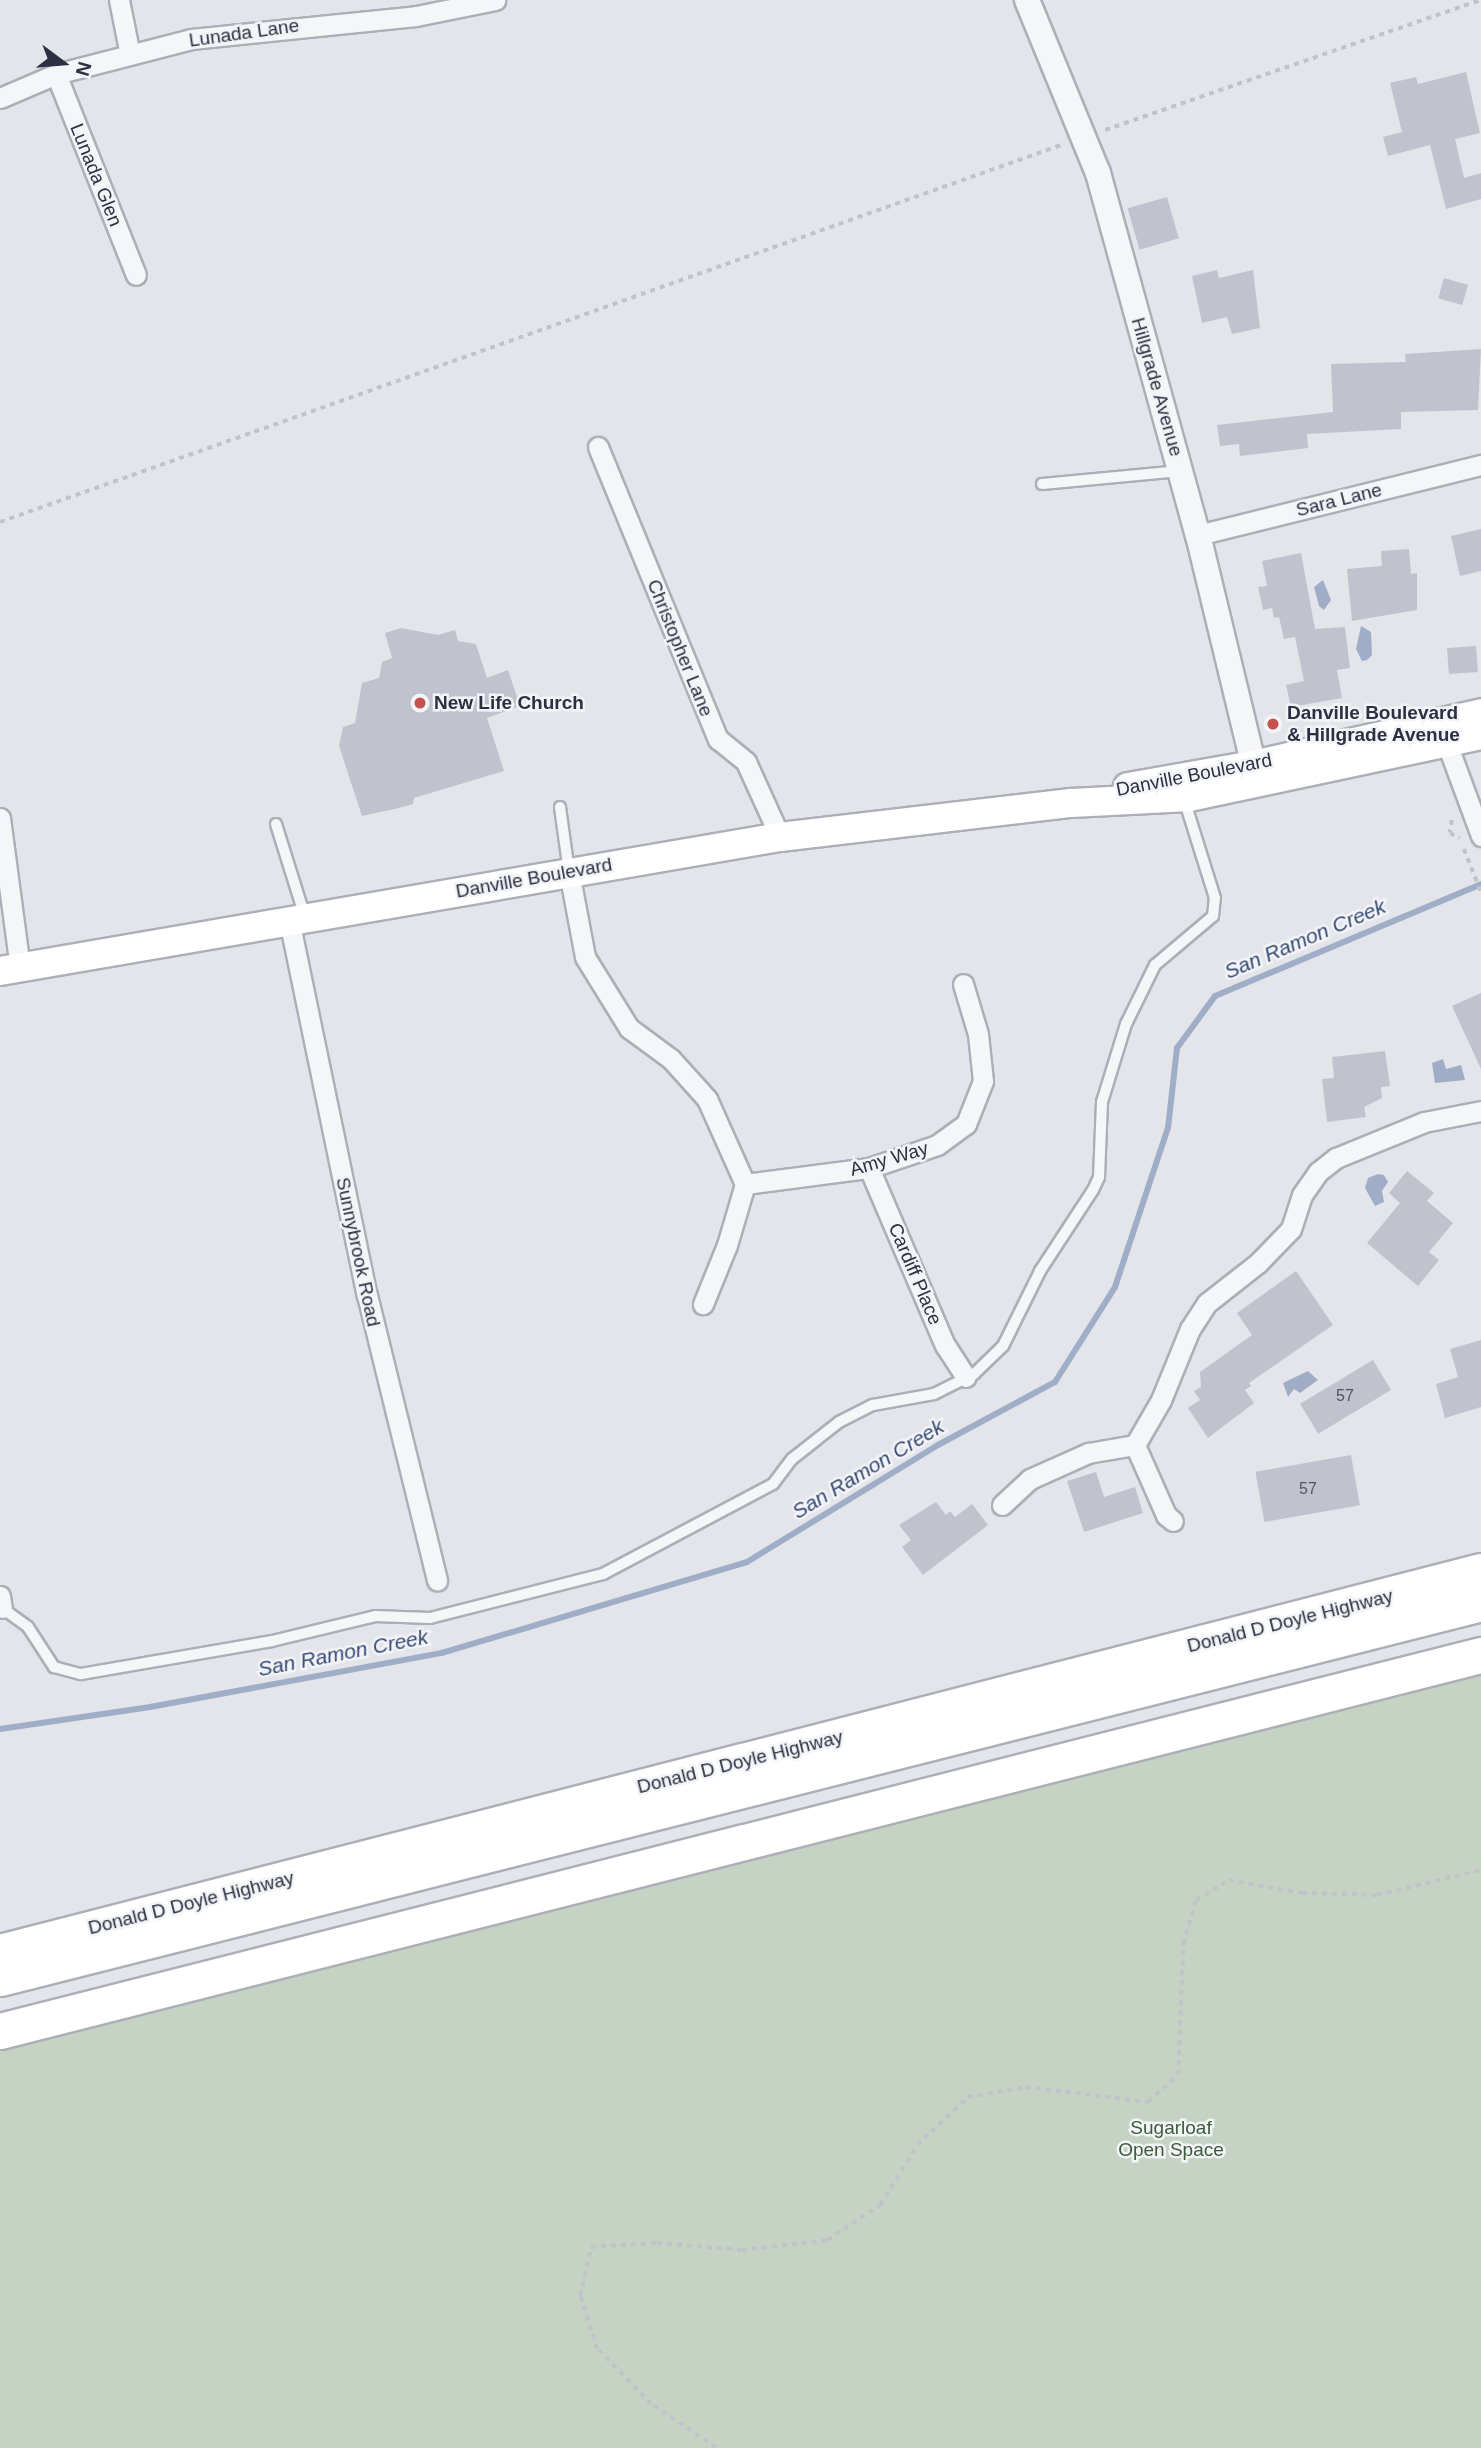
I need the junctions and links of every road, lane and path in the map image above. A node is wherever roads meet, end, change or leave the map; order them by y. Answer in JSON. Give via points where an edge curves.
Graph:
{"nodes":[{"id":1,"x":119,"y":0,"type":"edge"},
{"id":2,"x":495,"y":0,"type":"edge"},
{"id":3,"x":1027,"y":0,"type":"edge"},
{"id":4,"x":1480,"y":0,"type":"edge"},
{"id":5,"x":130,"y":55,"type":"junction"},
{"id":6,"x":56,"y":74,"type":"junction"},
{"id":7,"x":0,"y":98,"type":"edge"},
{"id":8,"x":1083,"y":137,"type":"junction"},
{"id":9,"x":136,"y":275,"type":"dead end"},
{"id":10,"x":598,"y":447,"type":"dead end"},
{"id":11,"x":1481,"y":465,"type":"edge"},
{"id":12,"x":1181,"y":471,"type":"junction"},
{"id":13,"x":1042,"y":484,"type":"dead end"},
{"id":14,"x":0,"y":522,"type":"edge"},
{"id":15,"x":1198,"y":535,"type":"junction"},
{"id":16,"x":1481,"y":713,"type":"edge"},
{"id":17,"x":1443,"y":733,"type":"junction"},
{"id":18,"x":1481,"y":735,"type":"edge"},
{"id":19,"x":1256,"y":774,"type":"junction"},
{"id":20,"x":1181,"y":787,"type":"junction"},
{"id":21,"x":560,"y":807,"type":"dead end"},
{"id":22,"x":0,"y":818,"type":"edge"},
{"id":23,"x":276,"y":824,"type":"dead end"},
{"id":24,"x":1479,"y":830,"type":"edge"},
{"id":25,"x":1460,"y":836,"type":"dead end"},
{"id":26,"x":780,"y":837,"type":"junction"},
{"id":27,"x":569,"y":872,"type":"junction"},
{"id":28,"x":1481,"y":892,"type":"edge"},
{"id":29,"x":297,"y":919,"type":"junction"},
{"id":30,"x":10,"y":969,"type":"edge"},
{"id":31,"x":963,"y":984,"type":"dead end"},
{"id":32,"x":1481,"y":1111,"type":"edge"},
{"id":33,"x":869,"y":1168,"type":"junction"},
{"id":34,"x":744,"y":1184,"type":"junction"},
{"id":35,"x":703,"y":1304,"type":"dead end"},
{"id":36,"x":966,"y":1377,"type":"junction"},
{"id":37,"x":1135,"y":1445,"type":"junction"},
{"id":38,"x":1002,"y":1505,"type":"dead end"},
{"id":39,"x":1173,"y":1521,"type":"dead end"},
{"id":40,"x":1481,"y":1572,"type":"edge"},
{"id":41,"x":437,"y":1581,"type":"dead end"},
{"id":42,"x":1,"y":1602,"type":"edge"},
{"id":43,"x":1481,"y":1603,"type":"edge"},
{"id":44,"x":1481,"y":1655,"type":"edge"},
{"id":45,"x":1481,"y":1870,"type":"edge"},
{"id":46,"x":0,"y":1952,"type":"edge"},
{"id":47,"x":0,"y":1978,"type":"edge"},
{"id":48,"x":0,"y":2031,"type":"edge"},
{"id":49,"x":716,"y":2448,"type":"edge"}],
"edges":[{"from":1,"to":5,"type":"street"},
{"from":2,"to":5,"type":"street","name":"Lunada Lane","via":[[416,16],[191,39]]},
{"from":3,"to":8,"type":"street","name":"Hillgrade Avenue"},
{"from":4,"to":8,"type":"path"},
{"from":5,"to":6,"type":"street","name":"Lunada Lane"},
{"from":6,"to":7,"type":"street","name":"Lunada Lane"},
{"from":6,"to":9,"type":"street","name":"Lunada Glen"},
{"from":8,"to":12,"type":"street","name":"Hillgrade Avenue","via":[[1098,173]]},
{"from":8,"to":14,"type":"path"},
{"from":10,"to":26,"type":"street","name":"Christopher Lane","via":[[718,739],[746,762]]},
{"from":11,"to":15,"type":"street","name":"Sara Lane"},
{"from":12,"to":13,"type":"lane"},
{"from":12,"to":15,"type":"street","name":"Hillgrade Avenue"},
{"from":15,"to":19,"type":"street","name":"Hillgrade Avenue"},
{"from":16,"to":17,"type":"main road","name":"Danville Boulevard"},
{"from":17,"to":18,"type":"main road","name":"Danville Boulevard"},
{"from":17,"to":19,"type":"main road","name":"Danville Boulevard"},
{"from":17,"to":24,"type":"street"},
{"from":19,"to":20,"type":"main road","name":"Danville Boulevard"},
{"from":20,"to":26,"type":"main road","name":"Danville Boulevard"},
{"from":20,"to":36,"type":"lane","via":[[1215,898],[1213,916],[1155,965],[1126,1024],[1102,1102],[1099,1177],[1040,1271],[1003,1346]]},
{"from":21,"to":27,"type":"lane"},
{"from":22,"to":30,"type":"street"},
{"from":23,"to":29,"type":"lane"},
{"from":25,"to":28,"type":"path"},
{"from":26,"to":27,"type":"main road","name":"Danville Boulevard"},
{"from":27,"to":29,"type":"main road","name":"Danville Boulevard"},
{"from":27,"to":34,"type":"street","via":[[586,957],[629,1028],[670,1059],[707,1099]]},
{"from":29,"to":30,"type":"main road","name":"Danville Boulevard"},
{"from":29,"to":41,"type":"street","name":"Sunnybrook Road","via":[[367,1295]]},
{"from":31,"to":33,"type":"street","name":"Amy Way","via":[[978,1034],[983,1081],[966,1124],[937,1145]]},
{"from":32,"to":37,"type":"street","via":[[1424,1122],[1336,1158],[1318,1172],[1302,1195],[1291,1230],[1207,1303]]},
{"from":33,"to":34,"type":"street","name":"Amy Way"},
{"from":33,"to":36,"type":"street","name":"Cardiff Place","via":[[945,1345]]},
{"from":34,"to":35,"type":"street","via":[[727,1245]]},
{"from":36,"to":42,"type":"lane","via":[[934,1394],[873,1405],[838,1422],[792,1459],[773,1484],[603,1574],[430,1618],[375,1616],[235,1649],[81,1674],[54,1667],[28,1627]]},
{"from":37,"to":38,"type":"street","via":[[1088,1453],[1030,1479]]},
{"from":37,"to":39,"type":"street"},
{"from":40,"to":46,"type":"highway","name":"Donald D Doyle Highway"},
{"from":43,"to":47,"type":"highway"},
{"from":44,"to":48,"type":"highway"},
{"from":45,"to":49,"type":"path","via":[[1377,1895],[1303,1894],[1229,1880],[1196,1900],[1183,1944],[1184,2012],[1178,2075],[1148,2102],[1026,2087],[968,2097],[917,2145],[880,2205],[827,2240],[742,2250],[657,2243],[592,2247],[580,2296],[597,2349],[651,2404]]}]}
